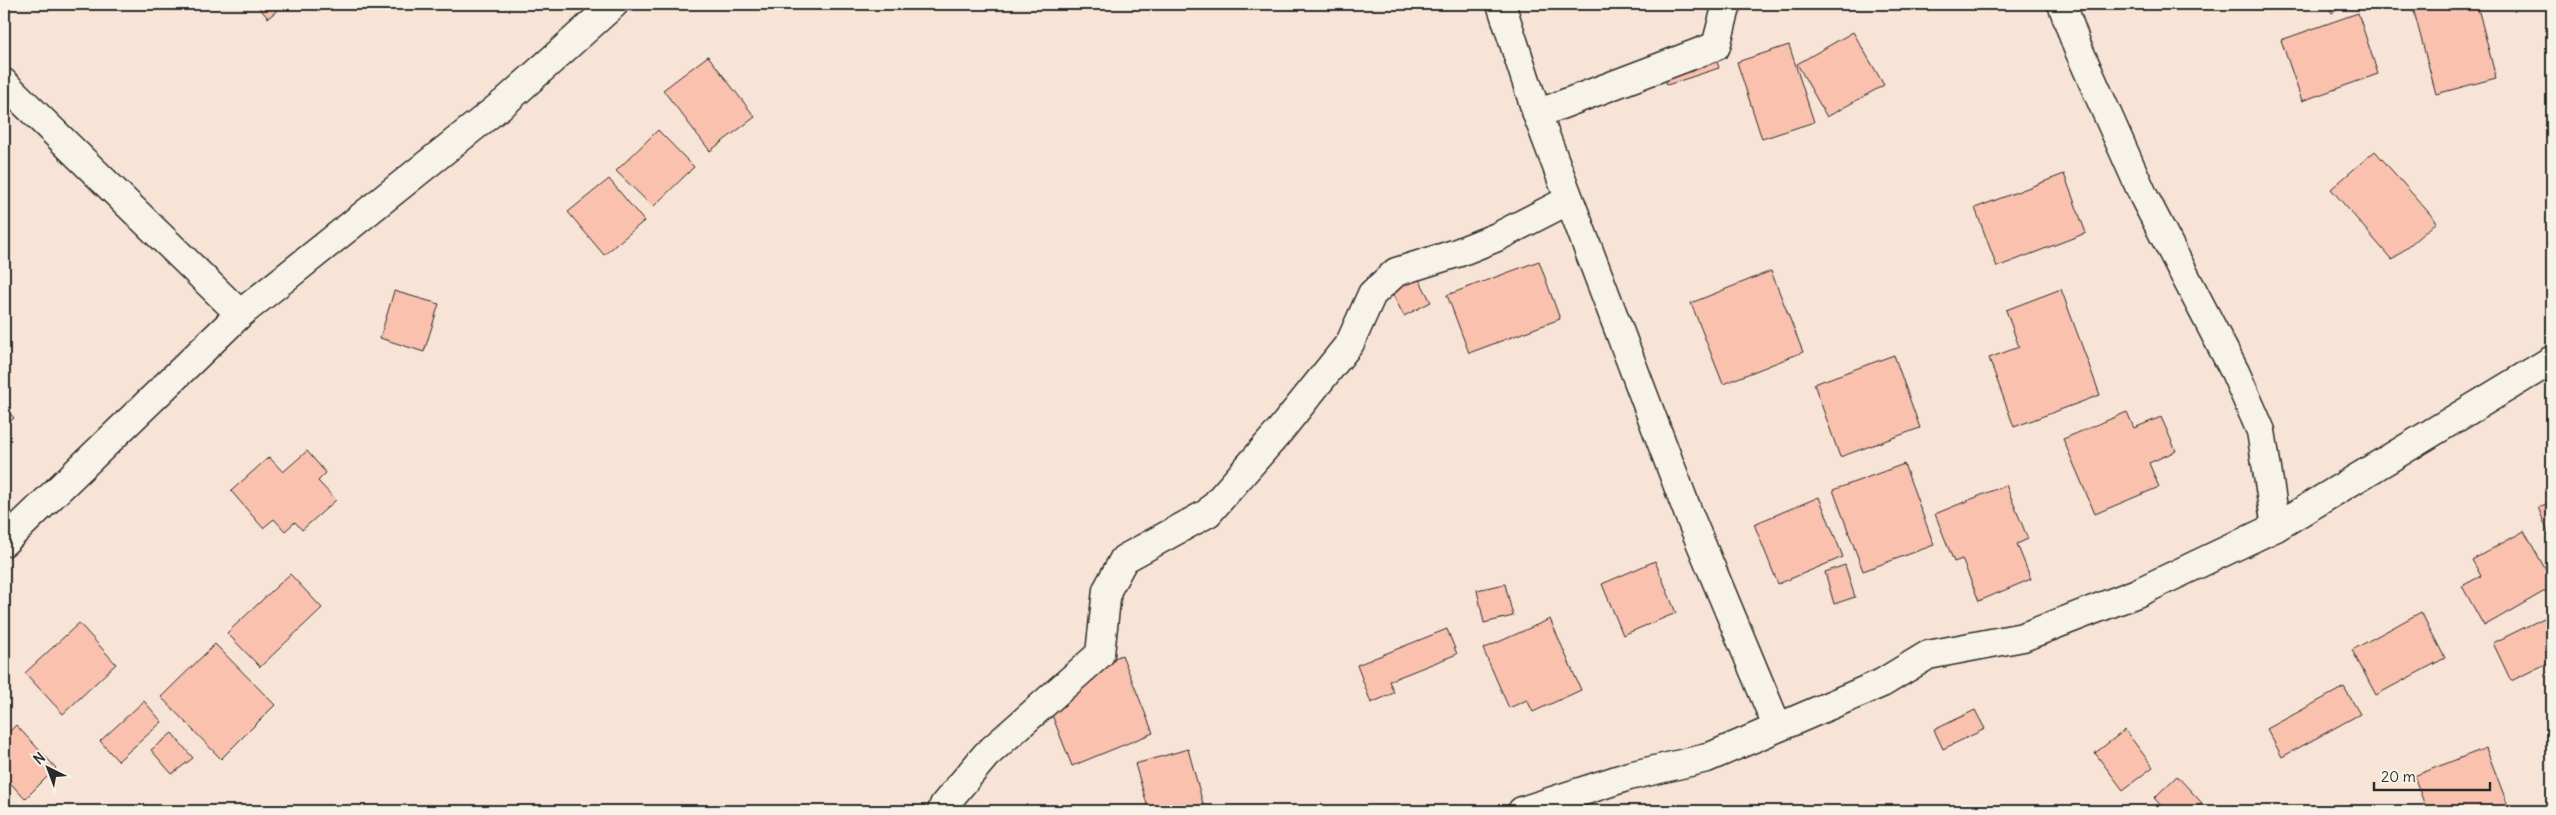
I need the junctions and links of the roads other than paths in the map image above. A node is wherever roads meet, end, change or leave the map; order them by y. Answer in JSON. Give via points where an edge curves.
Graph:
{"nodes":[{"id":1,"x":614,"y":4,"type":"edge"},
{"id":2,"x":1501,"y":4,"type":"edge"},
{"id":3,"x":1727,"y":4,"type":"edge"},
{"id":4,"x":2062,"y":4,"type":"edge"},
{"id":5,"x":4,"y":83,"type":"edge"},
{"id":6,"x":1537,"y":114,"type":"junction"},
{"id":7,"x":1569,"y":200,"type":"junction"},
{"id":8,"x":240,"y":314,"type":"junction"},
{"id":9,"x":2552,"y":360,"type":"edge"},
{"id":10,"x":2276,"y":527,"type":"junction"},
{"id":11,"x":4,"y":542,"type":"edge"},
{"id":12,"x":1777,"y":726,"type":"junction"},
{"id":13,"x":942,"y":811,"type":"edge"},
{"id":14,"x":1522,"y":811,"type":"edge"}],
"edges":[{"from":1,"to":8,"type":"street","via":[[504,102]]},
{"from":2,"to":6,"type":"street"},
{"from":3,"to":6,"type":"street","via":[[1716,46]]},
{"from":4,"to":10,"type":"street","via":[[2077,46],[2144,197],[2235,372],[2261,431]]},
{"from":5,"to":8,"type":"street"},
{"from":6,"to":7,"type":"street"},
{"from":7,"to":12,"type":"street","via":[[1689,515]]},
{"from":7,"to":13,"type":"street","via":[[1497,237],[1396,272],[1372,294],[1350,343],[1278,433],[1208,512],[1124,559],[1107,590],[1100,654],[986,755]]},
{"from":8,"to":11,"type":"street"},
{"from":9,"to":10,"type":"street"},
{"from":10,"to":12,"type":"street","via":[[2137,593],[2023,637],[1928,655],[1882,683]]},
{"from":12,"to":14,"type":"street","via":[[1707,758],[1628,776]]}]}
